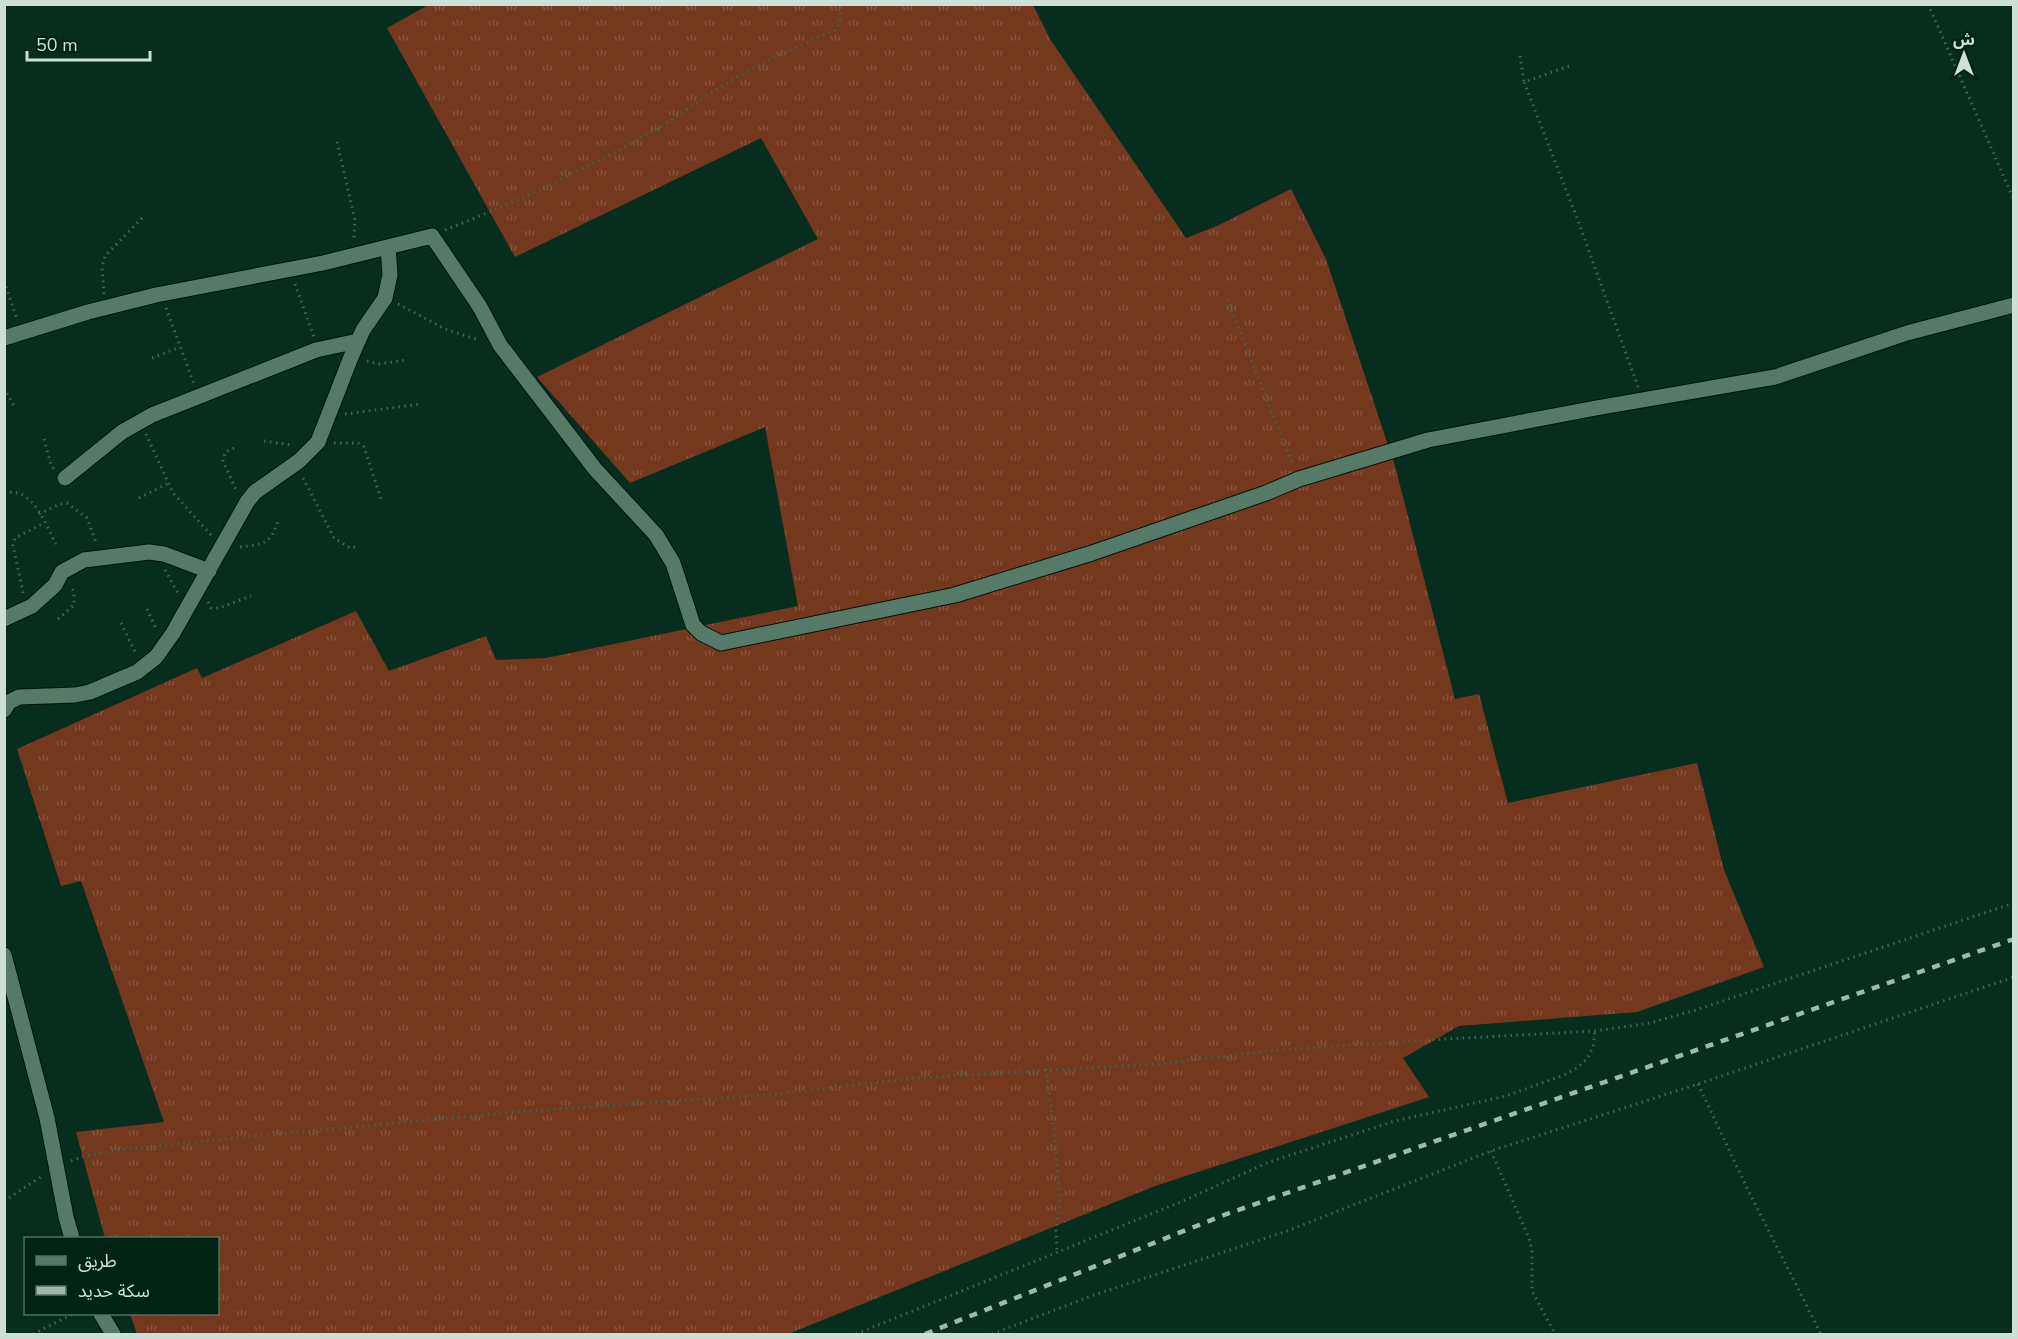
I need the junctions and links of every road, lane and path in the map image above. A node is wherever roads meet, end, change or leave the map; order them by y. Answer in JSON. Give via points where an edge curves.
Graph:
{"nodes":[{"id":1,"x":841,"y":4,"type":"edge"},
{"id":2,"x":1928,"y":4,"type":"edge"},
{"id":3,"x":1520,"y":56,"type":"dead end"},
{"id":4,"x":1569,"y":66,"type":"dead end"},
{"id":5,"x":1524,"y":82,"type":"junction"},
{"id":6,"x":337,"y":142,"type":"dead end"},
{"id":7,"x":2013,"y":201,"type":"edge"},
{"id":8,"x":144,"y":216,"type":"dead end"},
{"id":9,"x":432,"y":236,"type":"junction"},
{"id":10,"x":388,"y":247,"type":"junction"},
{"id":11,"x":353,"y":256,"type":"junction"},
{"id":12,"x":289,"y":269,"type":"junction"},
{"id":13,"x":4,"y":280,"type":"edge"},
{"id":14,"x":161,"y":295,"type":"junction"},
{"id":15,"x":385,"y":298,"type":"junction"},
{"id":16,"x":1227,"y":299,"type":"dead end"},
{"id":17,"x":2013,"y":305,"type":"edge"},
{"id":18,"x":105,"y":308,"type":"junction"},
{"id":19,"x":21,"y":333,"type":"junction"},
{"id":20,"x":4,"y":338,"type":"edge"},
{"id":21,"x":358,"y":341,"type":"junction"},
{"id":22,"x":500,"y":345,"type":"junction"},
{"id":23,"x":180,"y":347,"type":"junction"},
{"id":24,"x":316,"y":350,"type":"junction"},
{"id":25,"x":351,"y":357,"type":"junction"},
{"id":26,"x":152,"y":358,"type":"dead end"},
{"id":27,"x":407,"y":360,"type":"dead end"},
{"id":28,"x":4,"y":388,"type":"edge"},
{"id":29,"x":199,"y":396,"type":"junction"},
{"id":30,"x":1643,"y":401,"type":"junction"},
{"id":31,"x":421,"y":404,"type":"dead end"},
{"id":32,"x":14,"y":406,"type":"dead end"},
{"id":33,"x":328,"y":416,"type":"junction"},
{"id":34,"x":141,"y":422,"type":"junction"},
{"id":35,"x":44,"y":439,"type":"dead end"},
{"id":36,"x":264,"y":441,"type":"dead end"},
{"id":37,"x":234,"y":448,"type":"dead end"},
{"id":38,"x":305,"y":454,"type":"junction"},
{"id":39,"x":65,"y":478,"type":"joint"},
{"id":40,"x":1299,"y":479,"type":"junction"},
{"id":41,"x":168,"y":484,"type":"junction"},
{"id":42,"x":4,"y":493,"type":"edge"},
{"id":43,"x":139,"y":498,"type":"dead end"},
{"id":44,"x":381,"y":499,"type":"dead end"},
{"id":45,"x":244,"y":507,"type":"junction"},
{"id":46,"x":39,"y":513,"type":"junction"},
{"id":47,"x":279,"y":518,"type":"dead end"},
{"id":48,"x":44,"y":523,"type":"junction"},
{"id":49,"x":56,"y":544,"type":"dead end"},
{"id":50,"x":359,"y":546,"type":"dead end"},
{"id":51,"x":222,"y":547,"type":"junction"},
{"id":52,"x":155,"y":553,"type":"junction"},
{"id":53,"x":102,"y":557,"type":"junction"},
{"id":54,"x":209,"y":571,"type":"junction"},
{"id":55,"x":62,"y":572,"type":"junction"},
{"id":56,"x":199,"y":588,"type":"junction"},
{"id":57,"x":251,"y":596,"type":"dead end"},
{"id":58,"x":27,"y":609,"type":"junction"},
{"id":59,"x":147,"y":609,"type":"dead end"},
{"id":60,"x":186,"y":609,"type":"junction"},
{"id":61,"x":4,"y":619,"type":"edge"},
{"id":62,"x":58,"y":619,"type":"dead end"},
{"id":63,"x":121,"y":623,"type":"dead end"},
{"id":64,"x":164,"y":646,"type":"junction"},
{"id":65,"x":143,"y":667,"type":"junction"},
{"id":66,"x":5,"y":708,"type":"edge"},
{"id":67,"x":2013,"y":903,"type":"edge"},
{"id":68,"x":4,"y":955,"type":"edge"},
{"id":69,"x":2013,"y":977,"type":"edge"},
{"id":70,"x":1595,"y":1031,"type":"junction"},
{"id":71,"x":1046,"y":1069,"type":"junction"},
{"id":72,"x":1698,"y":1084,"type":"junction"},
{"id":73,"x":1491,"y":1151,"type":"junction"},
{"id":74,"x":57,"y":1166,"type":"junction"},
{"id":75,"x":4,"y":1201,"type":"edge"},
{"id":76,"x":71,"y":1237,"type":"edge"},
{"id":77,"x":1058,"y":1251,"type":"junction"},
{"id":78,"x":71,"y":1315,"type":"edge"},
{"id":79,"x":102,"y":1315,"type":"edge"},
{"id":80,"x":33,"y":1335,"type":"edge"},
{"id":81,"x":113,"y":1335,"type":"edge"},
{"id":82,"x":856,"y":1335,"type":"edge"},
{"id":83,"x":992,"y":1335,"type":"edge"},
{"id":84,"x":1555,"y":1335,"type":"edge"},
{"id":85,"x":1821,"y":1335,"type":"edge"}],
"edges":[{"from":1,"to":9,"type":"path","via":[[840,23],[835,30],[722,85],[653,131],[586,168]]},
{"from":2,"to":7,"type":"path"},
{"from":3,"to":5,"type":"path"},
{"from":4,"to":5,"type":"path"},
{"from":5,"to":30,"type":"path"},
{"from":6,"to":11,"type":"path","via":[[355,220]]},
{"from":8,"to":18,"type":"path","via":[[105,256]]},
{"from":9,"to":10,"type":"street"},
{"from":9,"to":22,"type":"street","via":[[480,307]]},
{"from":10,"to":11,"type":"street"},
{"from":10,"to":15,"type":"street","via":[[390,275]]},
{"from":11,"to":12,"type":"street"},
{"from":12,"to":14,"type":"street"},
{"from":12,"to":24,"type":"path","via":[[313,329]]},
{"from":13,"to":19,"type":"path"},
{"from":14,"to":18,"type":"street"},
{"from":14,"to":23,"type":"path"},
{"from":15,"to":21,"type":"street"},
{"from":15,"to":22,"type":"path","via":[[445,329]]},
{"from":16,"to":40,"type":"path"},
{"from":17,"to":30,"type":"street","via":[[1907,333],[1775,377]]},
{"from":18,"to":19,"type":"street"},
{"from":19,"to":20,"type":"street"},
{"from":21,"to":24,"type":"street"},
{"from":21,"to":25,"type":"street"},
{"from":22,"to":40,"type":"street","via":[[595,469],[656,535],[673,563],[693,625],[721,643],[955,595],[1092,553]]},
{"from":23,"to":26,"type":"path"},
{"from":23,"to":29,"type":"path"},
{"from":24,"to":29,"type":"street"},
{"from":25,"to":27,"type":"path","via":[[379,364]]},
{"from":25,"to":33,"type":"street"},
{"from":28,"to":32,"type":"path"},
{"from":29,"to":34,"type":"street"},
{"from":30,"to":40,"type":"street","via":[[1428,440]]},
{"from":31,"to":33,"type":"path"},
{"from":33,"to":38,"type":"street","via":[[318,442]]},
{"from":34,"to":39,"type":"street","via":[[122,432]]},
{"from":34,"to":41,"type":"path"},
{"from":35,"to":39,"type":"path","via":[[51,465]]},
{"from":36,"to":38,"type":"path","via":[[293,446]]},
{"from":37,"to":45,"type":"path","via":[[225,452],[223,461]]},
{"from":38,"to":44,"type":"path","via":[[346,441],[358,443],[364,447]]},
{"from":38,"to":45,"type":"street","via":[[255,492]]},
{"from":38,"to":50,"type":"path","via":[[333,538],[350,548]]},
{"from":41,"to":43,"type":"path"},
{"from":41,"to":51,"type":"path"},
{"from":42,"to":46,"type":"path","via":[[18,492],[27,497]]},
{"from":45,"to":51,"type":"street"},
{"from":46,"to":48,"type":"path"},
{"from":46,"to":53,"type":"path","via":[[68,503],[87,518]]},
{"from":47,"to":51,"type":"path","via":[[274,534],[261,544]]},
{"from":48,"to":49,"type":"path"},
{"from":48,"to":58,"type":"path","via":[[15,538],[13,545]]},
{"from":51,"to":54,"type":"street"},
{"from":52,"to":53,"type":"street"},
{"from":52,"to":54,"type":"street"},
{"from":52,"to":60,"type":"path"},
{"from":53,"to":55,"type":"street","via":[[84,560]]},
{"from":54,"to":56,"type":"street"},
{"from":55,"to":58,"type":"street","via":[[44,597]]},
{"from":55,"to":62,"type":"path","via":[[75,598],[74,605]]},
{"from":56,"to":57,"type":"path","via":[[211,608]]},
{"from":56,"to":60,"type":"street"},
{"from":58,"to":61,"type":"street"},
{"from":59,"to":64,"type":"path"},
{"from":60,"to":64,"type":"street"},
{"from":63,"to":65,"type":"path"},
{"from":64,"to":65,"type":"street"},
{"from":65,"to":66,"type":"street","via":[[90,692],[19,697]]},
{"from":67,"to":70,"type":"path","via":[[1696,1010],[1650,1023]]},
{"from":68,"to":74,"type":"street"},
{"from":69,"to":72,"type":"path"},
{"from":70,"to":71,"type":"path"},
{"from":70,"to":77,"type":"path","via":[[1587,1059],[1553,1080],[1506,1096],[1395,1121],[1269,1162]]},
{"from":71,"to":74,"type":"path","via":[[256,1136],[96,1154]]},
{"from":71,"to":77,"type":"path","via":[[1060,1206]]},
{"from":72,"to":73,"type":"path"},
{"from":72,"to":85,"type":"path"},
{"from":73,"to":83,"type":"path","via":[[1287,1231],[1094,1295]]},
{"from":73,"to":84,"type":"path","via":[[1529,1238],[1532,1291]]},
{"from":74,"to":75,"type":"path"},
{"from":74,"to":76,"type":"street"},
{"from":77,"to":82,"type":"path"},
{"from":78,"to":80,"type":"path"},
{"from":79,"to":81,"type":"street"}]}
